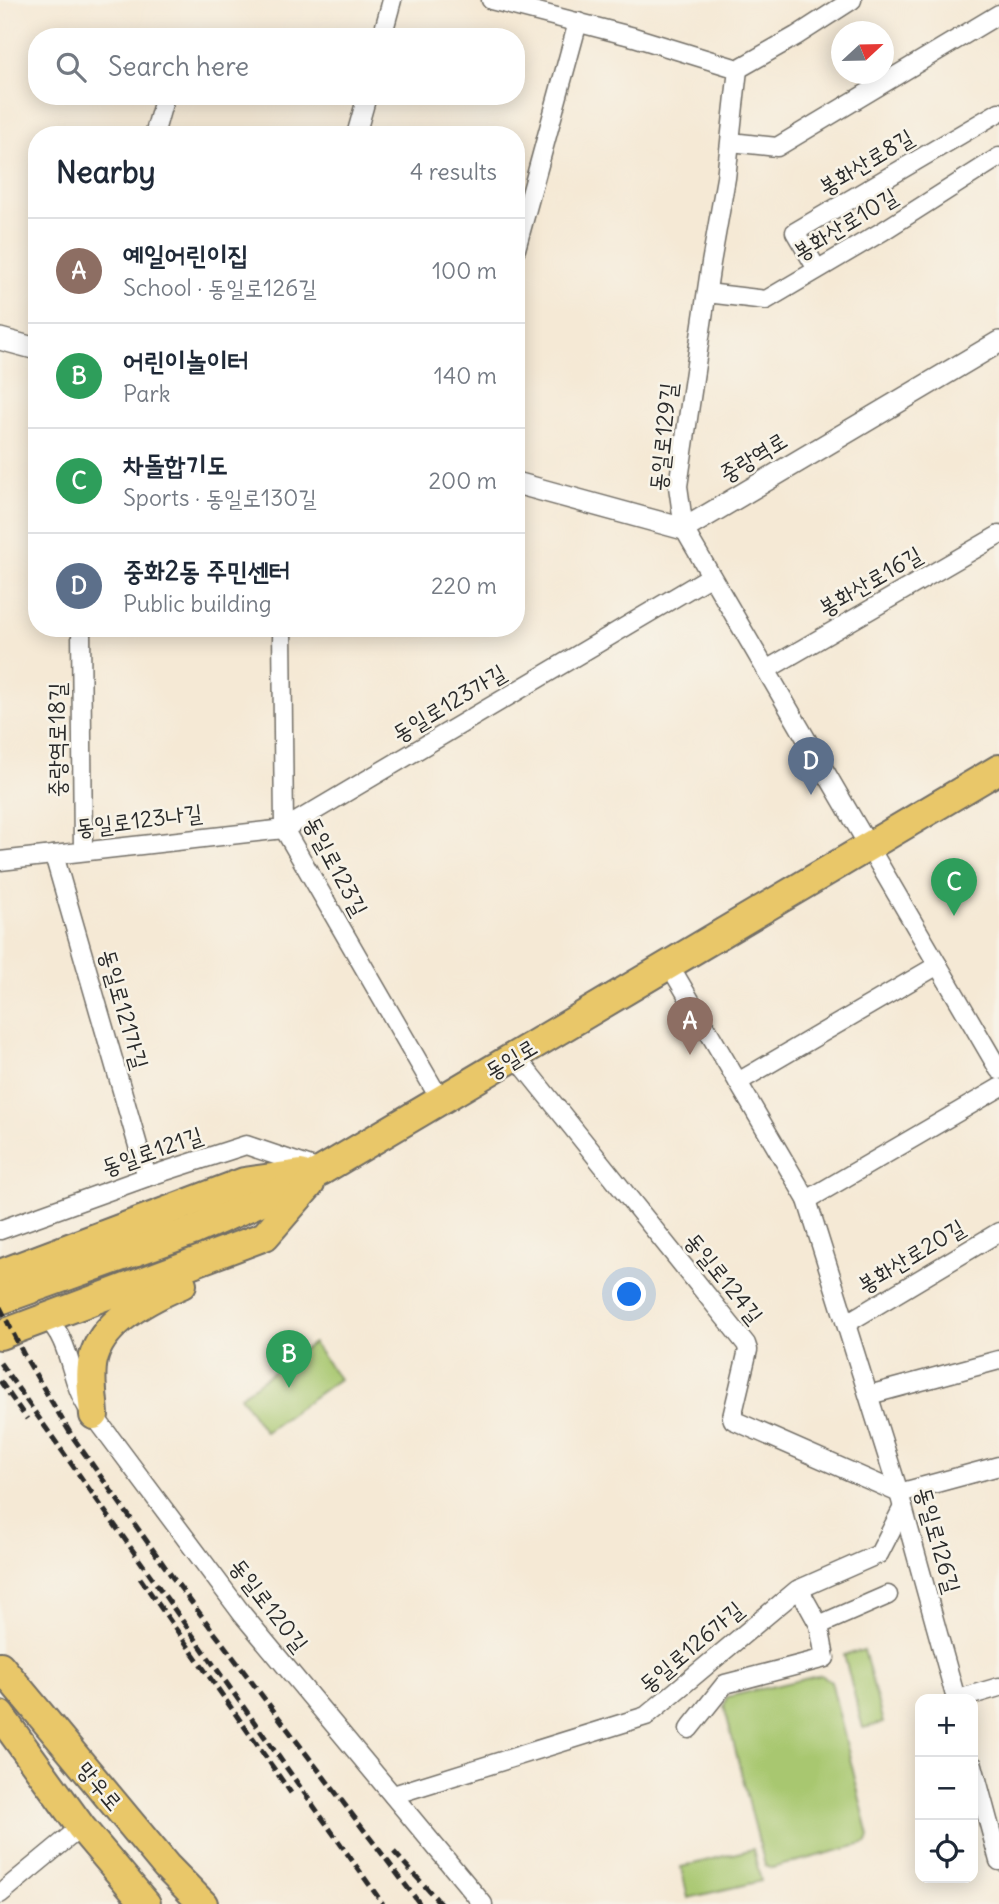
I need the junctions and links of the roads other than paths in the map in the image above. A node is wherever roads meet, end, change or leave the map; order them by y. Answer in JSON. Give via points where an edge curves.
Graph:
{"nodes":[{"id":1,"x":392,"y":0,"type":"edge"},
{"id":2,"x":491,"y":0,"type":"edge"},
{"id":3,"x":852,"y":0,"type":"edge"},
{"id":4,"x":999,"y":14,"type":"edge"},
{"id":5,"x":578,"y":22,"type":"junction"},
{"id":6,"x":384,"y":28,"type":"edge"},
{"id":7,"x":738,"y":69,"type":"junction"},
{"id":8,"x":162,"y":105,"type":"edge"},
{"id":9,"x":364,"y":105,"type":"edge"},
{"id":10,"x":999,"y":112,"type":"edge"},
{"id":11,"x":157,"y":126,"type":"edge"},
{"id":12,"x":359,"y":126,"type":"edge"},
{"id":13,"x":731,"y":142,"type":"junction"},
{"id":14,"x":999,"y":157,"type":"edge"},
{"id":15,"x":525,"y":216,"type":"edge"},
{"id":16,"x":817,"y":269,"type":"junction"},
{"id":17,"x":707,"y":293,"type":"junction"},
{"id":18,"x":0,"y":339,"type":"edge"},
{"id":19,"x":999,"y":342,"type":"edge"},
{"id":20,"x":28,"y":347,"type":"edge"},
{"id":21,"x":525,"y":485,"type":"edge"},
{"id":22,"x":684,"y":529,"type":"junction"},
{"id":23,"x":999,"y":535,"type":"edge"},
{"id":24,"x":711,"y":576,"type":"junction"},
{"id":25,"x":81,"y":637,"type":"edge"},
{"id":26,"x":282,"y":637,"type":"edge"},
{"id":27,"x":766,"y":670,"type":"junction"},
{"id":28,"x":999,"y":769,"type":"edge"},
{"id":29,"x":284,"y":829,"type":"junction"},
{"id":30,"x":870,"y":847,"type":"junction"},
{"id":31,"x":83,"y":851,"type":"junction"},
{"id":32,"x":54,"y":855,"type":"junction"},
{"id":33,"x":0,"y":860,"type":"edge"},
{"id":34,"x":670,"y":965,"type":"junction"},
{"id":35,"x":938,"y":965,"type":"junction"},
{"id":36,"x":516,"y":1057,"type":"junction"},
{"id":37,"x":999,"y":1070,"type":"edge"},
{"id":38,"x":738,"y":1082,"type":"junction"},
{"id":39,"x":999,"y":1088,"type":"edge"},
{"id":40,"x":441,"y":1101,"type":"junction"},
{"id":41,"x":321,"y":1171,"type":"junction"},
{"id":42,"x":147,"y":1177,"type":"junction"},
{"id":43,"x":807,"y":1200,"type":"junction"},
{"id":44,"x":0,"y":1230,"type":"edge"},
{"id":45,"x":999,"y":1232,"type":"edge"},
{"id":46,"x":265,"y":1236,"type":"junction"},
{"id":47,"x":0,"y":1274,"type":"edge"},
{"id":48,"x":0,"y":1300,"type":"edge"},
{"id":49,"x":46,"y":1318,"type":"junction"},
{"id":50,"x":848,"y":1323,"type":"junction"},
{"id":51,"x":0,"y":1335,"type":"edge"},
{"id":52,"x":999,"y":1360,"type":"edge"},
{"id":53,"x":869,"y":1395,"type":"junction"},
{"id":54,"x":94,"y":1415,"type":"junction"},
{"id":55,"x":999,"y":1466,"type":"edge"},
{"id":56,"x":901,"y":1500,"type":"junction"},
{"id":57,"x":799,"y":1589,"type":"junction"},
{"id":58,"x":888,"y":1595,"type":"dead end"},
{"id":59,"x":819,"y":1625,"type":"junction"},
{"id":60,"x":0,"y":1666,"type":"edge"},
{"id":61,"x":999,"y":1687,"type":"edge"},
{"id":62,"x":956,"y":1694,"type":"edge"},
{"id":63,"x":974,"y":1694,"type":"edge"},
{"id":64,"x":0,"y":1715,"type":"edge"},
{"id":65,"x":689,"y":1730,"type":"dead end"},
{"id":66,"x":978,"y":1783,"type":"edge"},
{"id":67,"x":393,"y":1795,"type":"junction"},
{"id":68,"x":81,"y":1827,"type":"junction"},
{"id":69,"x":999,"y":1861,"type":"edge"},
{"id":70,"x":0,"y":1894,"type":"edge"},
{"id":71,"x":146,"y":1904,"type":"edge"},
{"id":72,"x":203,"y":1904,"type":"edge"},
{"id":73,"x":482,"y":1904,"type":"edge"}],
"edges":[{"from":1,"to":6,"type":"street"},
{"from":2,"to":5,"type":"street"},
{"from":3,"to":7,"type":"street"},
{"from":4,"to":13,"type":"street","via":[[777,147]]},
{"from":5,"to":7,"type":"street"},
{"from":5,"to":15,"type":"street"},
{"from":7,"to":13,"type":"street","name":"동일로129길"},
{"from":8,"to":11,"type":"street"},
{"from":9,"to":12,"type":"street"},
{"from":10,"to":16,"type":"street","name":"봉화산로8길","via":[[795,232]]},
{"from":13,"to":17,"type":"street","name":"동일로129길"},
{"from":14,"to":16,"type":"street","name":"봉화산로10길"},
{"from":16,"to":17,"type":"street","name":"봉화산로10길","via":[[766,300]]},
{"from":17,"to":22,"type":"street","name":"동일로129길","via":[[678,486]]},
{"from":18,"to":20,"type":"street"},
{"from":19,"to":22,"type":"street","name":"중랑역로"},
{"from":21,"to":22,"type":"street"},
{"from":22,"to":24,"type":"street","name":"동일로129길"},
{"from":23,"to":27,"type":"street","name":"봉화산로16길"},
{"from":24,"to":27,"type":"street","name":"동일로129길"},
{"from":24,"to":29,"type":"street","name":"동일로123가길"},
{"from":25,"to":31,"type":"street","name":"중랑역로18길"},
{"from":26,"to":29,"type":"street","name":"동일로123길"},
{"from":27,"to":30,"type":"street","name":"동일로129길"},
{"from":28,"to":30,"type":"main road","name":"동일로"},
{"from":29,"to":31,"type":"street","name":"동일로123나길"},
{"from":29,"to":40,"type":"street","name":"동일로123길"},
{"from":30,"to":34,"type":"main road","name":"동일로"},
{"from":30,"to":35,"type":"street","name":"동일로129길"},
{"from":31,"to":32,"type":"street","name":"동일로123나길"},
{"from":32,"to":33,"type":"street","name":"동일로123나길"},
{"from":32,"to":42,"type":"street","name":"동일로121가길"},
{"from":34,"to":36,"type":"main road","name":"동일로"},
{"from":34,"to":38,"type":"street","name":"동일로126길"},
{"from":35,"to":37,"type":"street","name":"동일로129길"},
{"from":35,"to":38,"type":"street"},
{"from":36,"to":40,"type":"main road","name":"동일로"},
{"from":36,"to":56,"type":"street","name":"동일로124길","via":[[746,1344],[733,1420]]},
{"from":38,"to":43,"type":"street","name":"동일로126길"},
{"from":39,"to":43,"type":"street"},
{"from":40,"to":41,"type":"main road","name":"동일로"},
{"from":41,"to":42,"type":"street","name":"동일로121길","via":[[246,1145]]},
{"from":41,"to":46,"type":"main road"},
{"from":41,"to":47,"type":"main road","via":[[244,1182]]},
{"from":41,"to":48,"type":"main road","name":"동일로","via":[[207,1225]]},
{"from":42,"to":44,"type":"street","name":"동일로121길"},
{"from":43,"to":50,"type":"street","name":"동일로126길"},
{"from":45,"to":50,"type":"street","name":"봉화산로20길"},
{"from":46,"to":49,"type":"main road"},
{"from":46,"to":54,"type":"main road","via":[[236,1261],[161,1293],[105,1336],[92,1361]]},
{"from":49,"to":51,"type":"main road"},
{"from":49,"to":54,"type":"street","name":"동일로120길","via":[[58,1331],[79,1392]]},
{"from":50,"to":53,"type":"street","name":"동일로126길"},
{"from":52,"to":53,"type":"street"},
{"from":53,"to":56,"type":"street","name":"동일로126길"},
{"from":54,"to":67,"type":"street","name":"동일로120길","via":[[243,1615]]},
{"from":55,"to":56,"type":"street"},
{"from":56,"to":57,"type":"street","name":"동일로126가길","via":[[879,1554]]},
{"from":56,"to":62,"type":"street","name":"동일로126길"},
{"from":57,"to":59,"type":"street"},
{"from":57,"to":67,"type":"street","name":"동일로126가길","via":[[646,1716]]},
{"from":58,"to":59,"type":"street"},
{"from":59,"to":65,"type":"street","via":[[824,1660],[725,1685]]},
{"from":60,"to":72,"type":"main road","name":"망우로"},
{"from":61,"to":63,"type":"street"},
{"from":64,"to":68,"type":"main road","name":"망우로"},
{"from":66,"to":69,"type":"street"},
{"from":67,"to":73,"type":"street","name":"동일로120길"},
{"from":68,"to":70,"type":"street"},
{"from":68,"to":71,"type":"main road","name":"망우로"}]}
